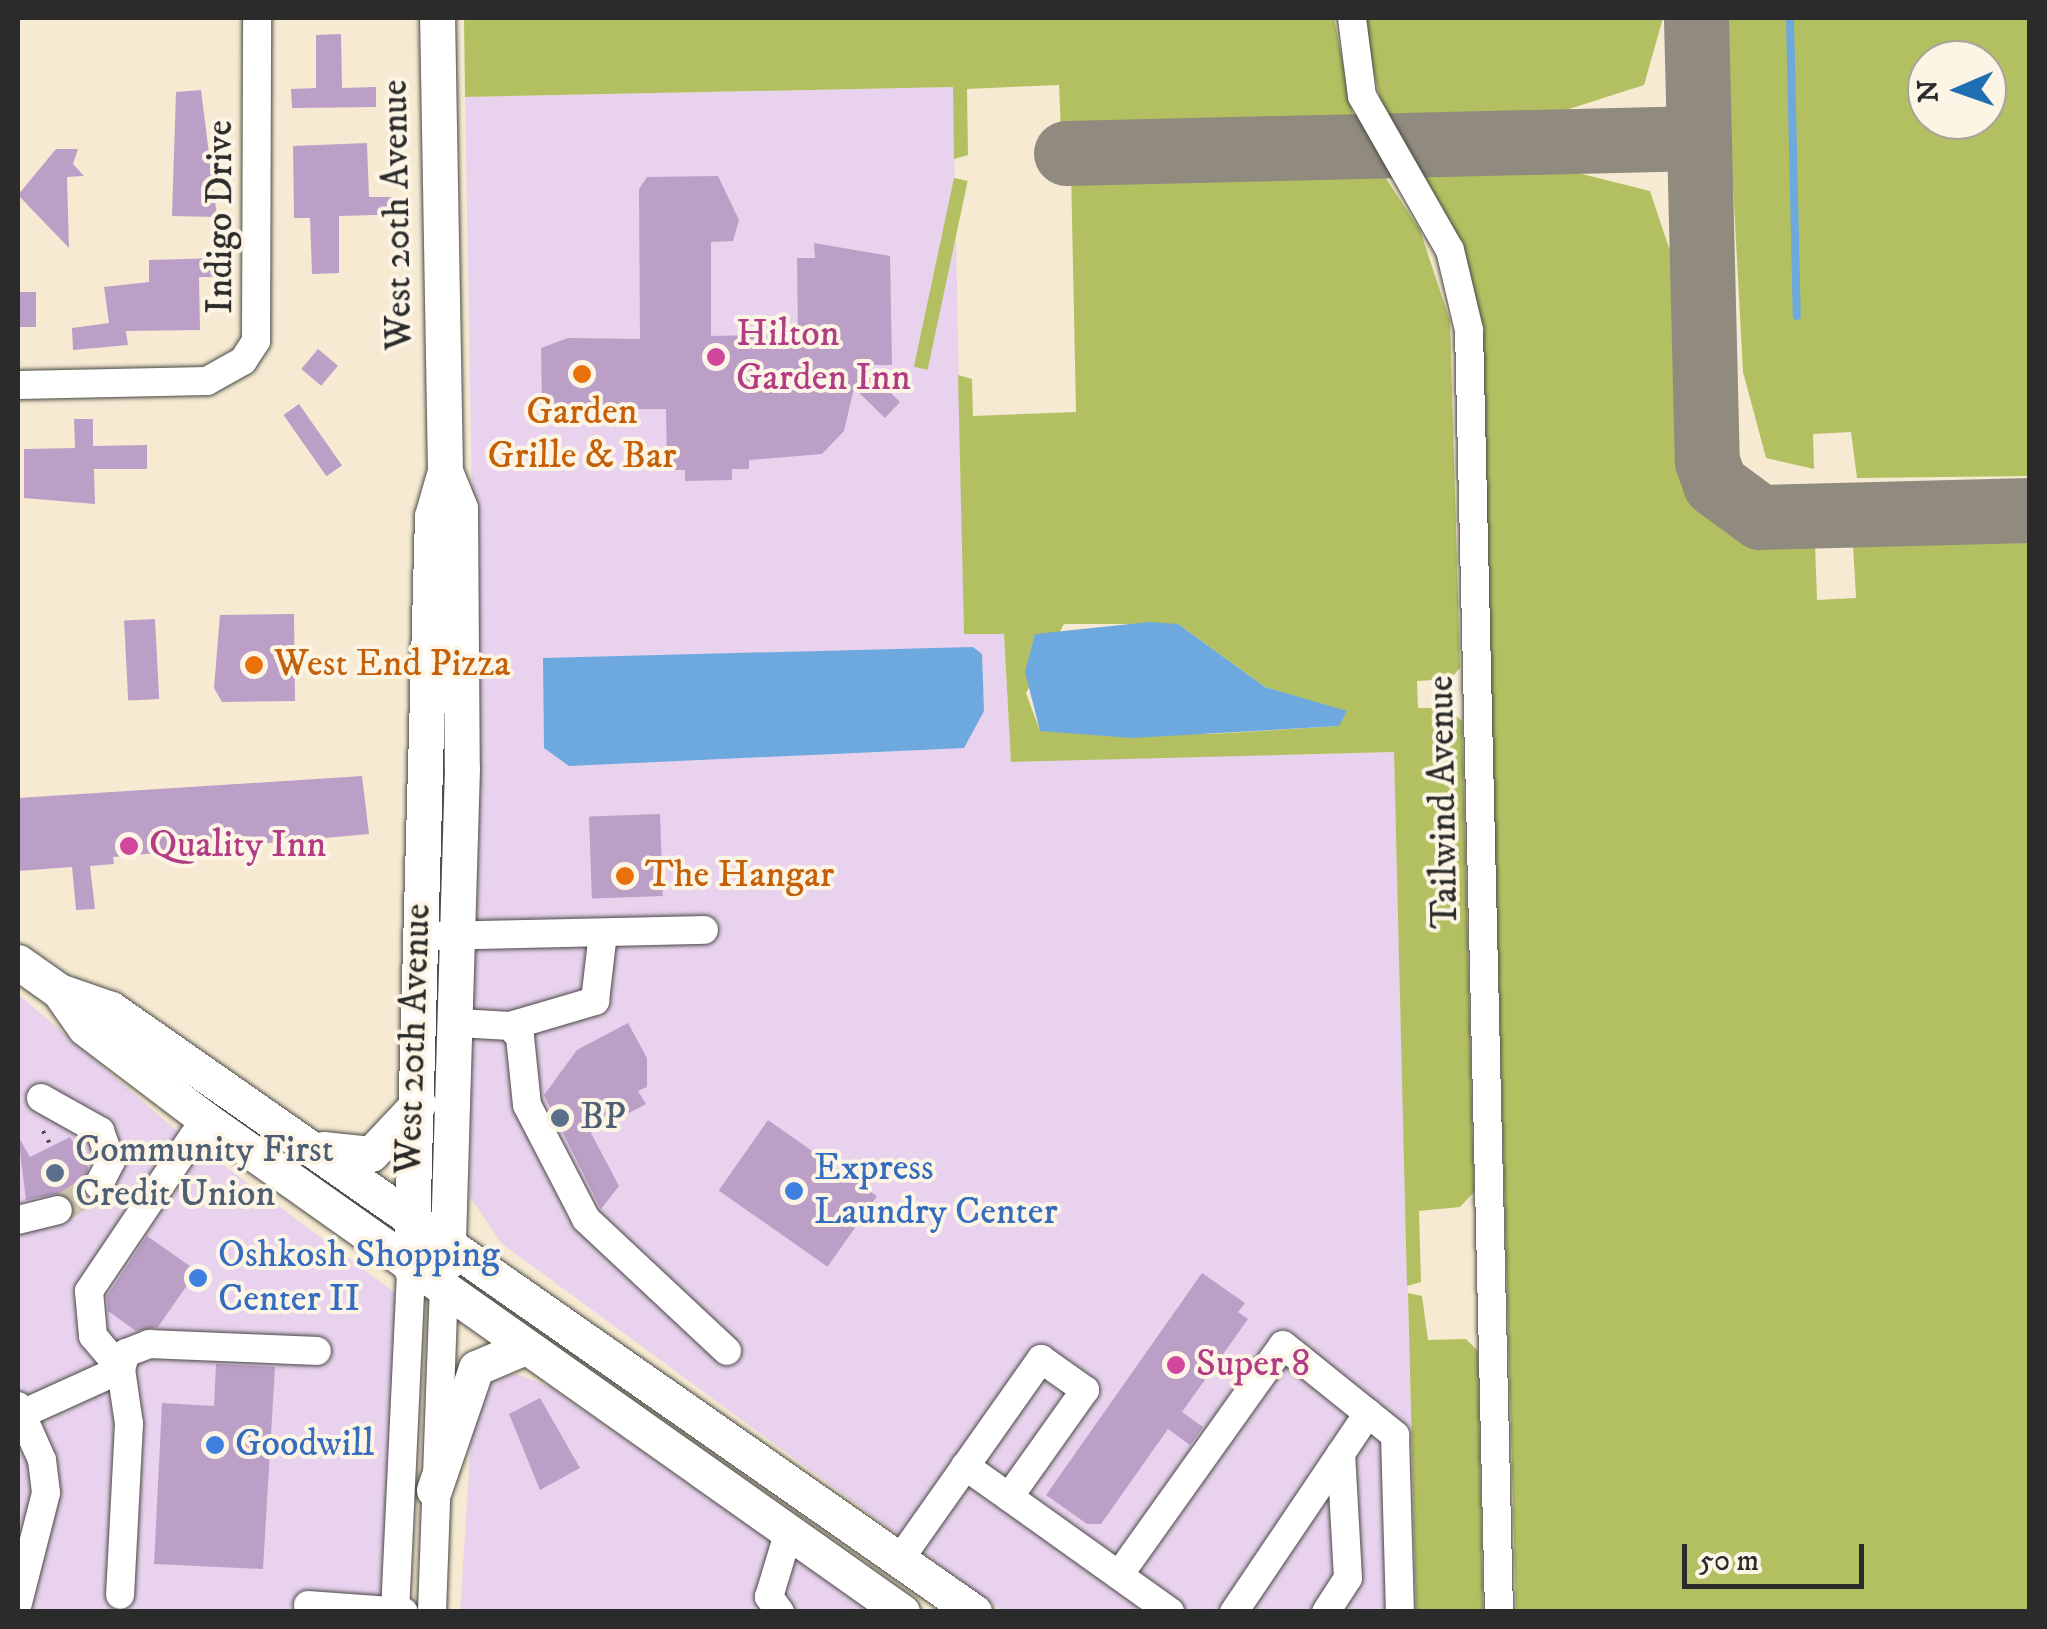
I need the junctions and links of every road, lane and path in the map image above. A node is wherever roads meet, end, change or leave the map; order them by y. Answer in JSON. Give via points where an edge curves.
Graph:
{"nodes":[{"id":1,"x":257,"y":18,"type":"edge"},
{"id":2,"x":437,"y":18,"type":"edge"},
{"id":3,"x":1352,"y":18,"type":"edge"},
{"id":4,"x":18,"y":385,"type":"edge"},
{"id":5,"x":446,"y":471,"type":"junction"},
{"id":6,"x":704,"y":930,"type":"dead end"},
{"id":7,"x":603,"y":932,"type":"junction"},
{"id":8,"x":421,"y":936,"type":"junction"},
{"id":9,"x":461,"y":936,"type":"junction"},
{"id":10,"x":18,"y":962,"type":"edge"},
{"id":11,"x":59,"y":991,"type":"junction"},
{"id":12,"x":459,"y":1023,"type":"junction"},
{"id":13,"x":510,"y":1026,"type":"junction"},
{"id":14,"x":41,"y":1098,"type":"dead end"},
{"id":15,"x":418,"y":1104,"type":"junction"},
{"id":16,"x":205,"y":1119,"type":"junction"},
{"id":17,"x":312,"y":1146,"type":"junction"},
{"id":18,"x":99,"y":1185,"type":"dead end"},
{"id":19,"x":58,"y":1210,"type":"tunnel mouth"},
{"id":20,"x":414,"y":1218,"type":"junction"},
{"id":21,"x":18,"y":1220,"type":"edge"},
{"id":22,"x":449,"y":1242,"type":"junction"},
{"id":23,"x":411,"y":1268,"type":"junction"},
{"id":24,"x":444,"y":1290,"type":"junction"},
{"id":25,"x":525,"y":1347,"type":"junction"},
{"id":26,"x":727,"y":1351,"type":"dead end"},
{"id":27,"x":317,"y":1352,"type":"dead end"},
{"id":28,"x":121,"y":1369,"type":"junction"},
{"id":29,"x":20,"y":1410,"type":"edge"},
{"id":30,"x":1368,"y":1413,"type":"junction"},
{"id":31,"x":1341,"y":1453,"type":"junction"},
{"id":32,"x":965,"y":1466,"type":"junction"},
{"id":33,"x":434,"y":1490,"type":"junction"},
{"id":34,"x":32,"y":1492,"type":"edge"},
{"id":35,"x":1009,"y":1497,"type":"junction"},
{"id":36,"x":788,"y":1534,"type":"junction"},
{"id":37,"x":900,"y":1559,"type":"junction"},
{"id":38,"x":1119,"y":1575,"type":"junction"},
{"id":39,"x":120,"y":1596,"type":"dead end"},
{"id":40,"x":933,"y":1599,"type":"edge"},
{"id":41,"x":18,"y":1603,"type":"edge"},
{"id":42,"x":308,"y":1605,"type":"dead end"},
{"id":43,"x":766,"y":1607,"type":"edge"},
{"id":44,"x":398,"y":1610,"type":"edge"},
{"id":45,"x":432,"y":1612,"type":"edge"},
{"id":46,"x":902,"y":1612,"type":"edge"},
{"id":47,"x":974,"y":1612,"type":"edge"},
{"id":48,"x":1170,"y":1612,"type":"edge"},
{"id":49,"x":1234,"y":1612,"type":"edge"},
{"id":50,"x":1326,"y":1612,"type":"edge"},
{"id":51,"x":1400,"y":1612,"type":"edge"},
{"id":52,"x":1499,"y":1612,"type":"edge"}],
"edges":[{"from":1,"to":4,"type":"street","name":"Indigo Drive","via":[[256,341],[243,361],[206,381]]},
{"from":2,"to":5,"type":"main road","name":"West 20th Avenue"},
{"from":3,"to":52,"type":"street","name":"Tailwind Avenue","via":[[1362,96],[1450,250],[1468,330]]},
{"from":5,"to":8,"type":"main road","name":"West 20th Avenue","via":[[432,516]]},
{"from":5,"to":9,"type":"main road","name":"West 20th Avenue","via":[[460,508]]},
{"from":6,"to":7,"type":"street"},
{"from":7,"to":9,"type":"street"},
{"from":7,"to":13,"type":"street","via":[[595,1000]]},
{"from":8,"to":9,"type":"street"},
{"from":8,"to":15,"type":"main road","name":"West 20th Avenue"},
{"from":9,"to":12,"type":"main road","name":"West 20th Avenue"},
{"from":10,"to":11,"type":"main road"},
{"from":11,"to":16,"type":"main road","via":[[85,1028]]},
{"from":11,"to":17,"type":"main road","via":[[110,1009]]},
{"from":12,"to":13,"type":"street"},
{"from":12,"to":22,"type":"main road","name":"West 20th Avenue"},
{"from":13,"to":26,"type":"street","via":[[527,1104],[586,1219]]},
{"from":14,"to":18,"type":"street","via":[[100,1131],[111,1161]]},
{"from":15,"to":17,"type":"main road","via":[[371,1154]]},
{"from":15,"to":20,"type":"main road","name":"West 20th Avenue"},
{"from":16,"to":23,"type":"main road"},
{"from":16,"to":28,"type":"street","via":[[89,1291],[92,1336]]},
{"from":17,"to":20,"type":"main road"},
{"from":19,"to":21,"type":"street"},
{"from":20,"to":22,"type":"main road"},
{"from":20,"to":23,"type":"main road","name":"West 20th Avenue"},
{"from":22,"to":24,"type":"main road","name":"West 20th Avenue"},
{"from":22,"to":37,"type":"main road"},
{"from":23,"to":24,"type":"main road"},
{"from":23,"to":44,"type":"street","name":"West 20th Avenue"},
{"from":24,"to":25,"type":"main road"},
{"from":24,"to":33,"type":"street","name":"West 20th Avenue"},
{"from":25,"to":33,"type":"main road","via":[[476,1368]]},
{"from":25,"to":36,"type":"main road"},
{"from":27,"to":28,"type":"street","via":[[150,1344],[126,1353]]},
{"from":28,"to":29,"type":"street"},
{"from":28,"to":39,"type":"street","via":[[129,1424]]},
{"from":29,"to":34,"type":"street"},
{"from":30,"to":31,"type":"street"},
{"from":30,"to":38,"type":"street","via":[[1283,1345]]},
{"from":30,"to":51,"type":"street","via":[[1395,1435]]},
{"from":31,"to":49,"type":"street"},
{"from":31,"to":50,"type":"street","via":[[1348,1578]]},
{"from":32,"to":35,"type":"street"},
{"from":32,"to":35,"type":"street","via":[[1041,1359],[1084,1390]]},
{"from":32,"to":37,"type":"street"},
{"from":33,"to":45,"type":"street","name":"West 20th Avenue"},
{"from":34,"to":41,"type":"street"},
{"from":35,"to":38,"type":"street"},
{"from":36,"to":43,"type":"street"},
{"from":36,"to":46,"type":"main road"},
{"from":37,"to":40,"type":"main road"},
{"from":38,"to":48,"type":"street"},
{"from":40,"to":47,"type":"main road"},
{"from":42,"to":44,"type":"street"}]}
